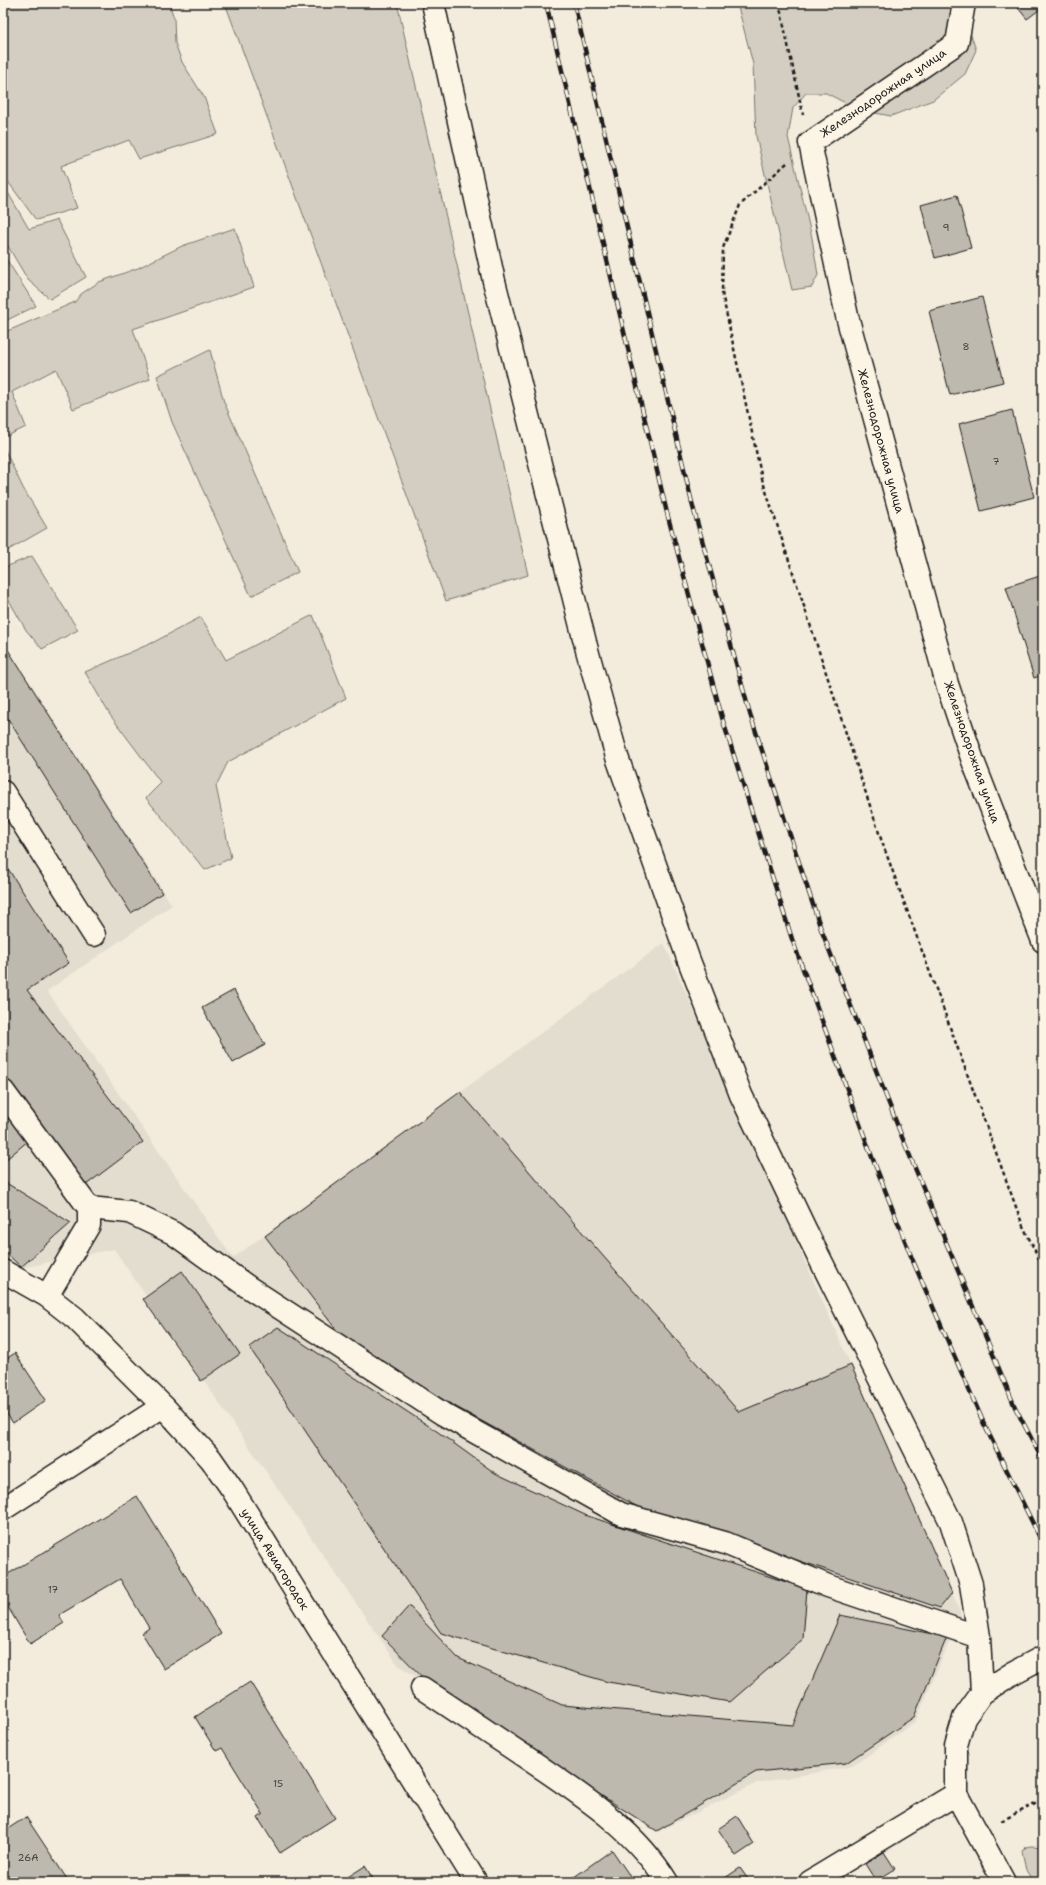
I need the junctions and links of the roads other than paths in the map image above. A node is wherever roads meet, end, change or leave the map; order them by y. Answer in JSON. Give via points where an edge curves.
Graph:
{"nodes":[{"id":1,"x":433,"y":3,"type":"edge"},
{"id":2,"x":964,"y":3,"type":"edge"},
{"id":3,"x":3,"y":792,"type":"edge"},
{"id":4,"x":94,"y":935,"type":"dead end"},
{"id":5,"x":1043,"y":941,"type":"edge"},
{"id":6,"x":3,"y":1091,"type":"edge"},
{"id":7,"x":90,"y":1208,"type":"junction"},
{"id":8,"x":3,"y":1271,"type":"edge"},
{"id":9,"x":48,"y":1296,"type":"junction"},
{"id":10,"x":163,"y":1406,"type":"junction"},
{"id":11,"x":3,"y":1510,"type":"edge"},
{"id":12,"x":979,"y":1637,"type":"junction"},
{"id":13,"x":1043,"y":1657,"type":"edge"},
{"id":14,"x":422,"y":1688,"type":"dead end"},
{"id":15,"x":982,"y":1693,"type":"junction"},
{"id":16,"x":956,"y":1794,"type":"junction"},
{"id":17,"x":476,"y":1882,"type":"edge"},
{"id":18,"x":667,"y":1882,"type":"edge"},
{"id":19,"x":810,"y":1882,"type":"edge"},
{"id":20,"x":1004,"y":1882,"type":"edge"}],
"edges":[{"from":1,"to":12,"type":"street","via":[[494,281],[588,650],[618,757],[688,958],[741,1095],[951,1522],[971,1584]]},
{"from":2,"to":5,"type":"street","name":"Железнодорожная улица","via":[[957,43],[810,143],[847,316],[947,684],[973,761]]},
{"from":3,"to":4,"type":"street"},
{"from":6,"to":7,"type":"street"},
{"from":7,"to":9,"type":"street","via":[[89,1225]]},
{"from":7,"to":12,"type":"street","via":[[129,1212],[173,1233],[248,1287],[443,1414],[621,1514],[725,1543],[828,1586]]},
{"from":8,"to":9,"type":"street","name":"улица Авиагородок"},
{"from":9,"to":10,"type":"street","name":"улица Авиагородок","via":[[75,1318]]},
{"from":10,"to":11,"type":"street"},
{"from":10,"to":17,"type":"street","name":"улица Авиагородок","via":[[211,1459],[232,1489]]},
{"from":12,"to":15,"type":"street"},
{"from":13,"to":15,"type":"street"},
{"from":14,"to":18,"type":"street","via":[[585,1797],[626,1831],[655,1863]]},
{"from":15,"to":16,"type":"street","via":[[964,1718],[956,1745]]},
{"from":16,"to":19,"type":"street"},
{"from":16,"to":20,"type":"street"}]}
